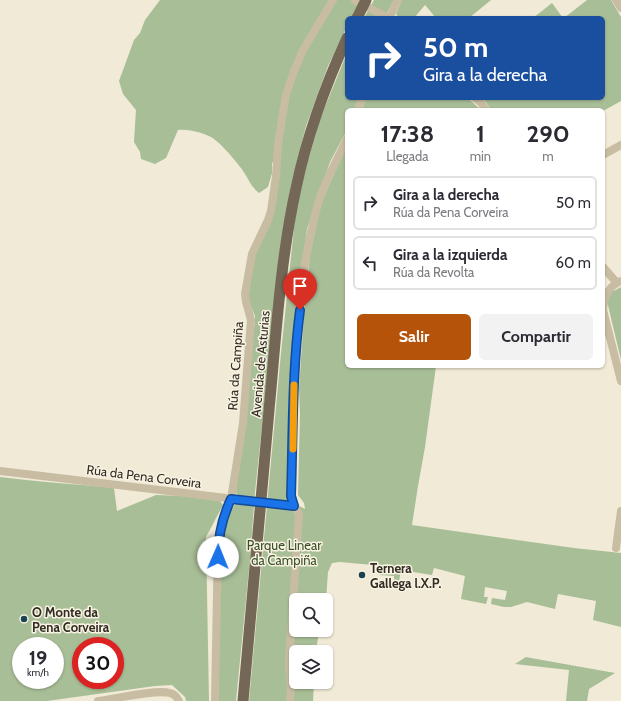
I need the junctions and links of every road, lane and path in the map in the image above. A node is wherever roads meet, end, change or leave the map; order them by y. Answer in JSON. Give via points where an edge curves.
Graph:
{"nodes":[{"id":1,"x":333,"y":0,"type":"edge"},
{"id":2,"x":354,"y":0,"type":"edge"},
{"id":3,"x":366,"y":0,"type":"edge"},
{"id":4,"x":398,"y":0,"type":"edge"},
{"id":5,"x":616,"y":0,"type":"edge"},
{"id":6,"x":621,"y":8,"type":"edge"},
{"id":7,"x":358,"y":16,"type":"edge"},
{"id":8,"x":389,"y":16,"type":"edge"},
{"id":9,"x":391,"y":16,"type":"edge"},
{"id":10,"x":345,"y":43,"type":"edge"},
{"id":11,"x":478,"y":100,"type":"edge"},
{"id":12,"x":484,"y":108,"type":"edge"},
{"id":13,"x":345,"y":143,"type":"edge"},
{"id":14,"x":621,"y":145,"type":"edge"},
{"id":15,"x":605,"y":154,"type":"edge"},
{"id":16,"x":605,"y":269,"type":"edge"},
{"id":17,"x":619,"y":282,"type":"edge"},
{"id":18,"x":605,"y":296,"type":"edge"},
{"id":19,"x":605,"y":318,"type":"edge"},
{"id":20,"x":621,"y":381,"type":"edge"},
{"id":21,"x":0,"y":471,"type":"edge"},
{"id":22,"x":234,"y":500,"type":"junction"},
{"id":23,"x":290,"y":506,"type":"junction"},
{"id":24,"x":621,"y":511,"type":"edge"},
{"id":25,"x":616,"y":548,"type":"dead end"},
{"id":26,"x":98,"y":701,"type":"edge"},
{"id":27,"x":179,"y":701,"type":"edge"},
{"id":28,"x":215,"y":701,"type":"edge"},
{"id":29,"x":243,"y":701,"type":"edge"},
{"id":30,"x":290,"y":701,"type":"edge"}],
"edges":[{"from":1,"to":22,"type":"street","name":"Rúa da Campiña","via":[[303,50],[286,95],[271,211],[252,254],[248,273],[246,302],[251,330]]},
{"from":2,"to":8,"type":"street"},
{"from":3,"to":7,"type":"main road"},
{"from":4,"to":9,"type":"street"},
{"from":5,"to":6,"type":"street"},
{"from":10,"to":29,"type":"main road","name":"Avenida de Asturias","via":[[309,136],[290,218],[280,293]]},
{"from":11,"to":12,"type":"street"},
{"from":13,"to":23,"type":"street","via":[[324,188],[309,239],[295,363]]},
{"from":14,"to":15,"type":"street"},
{"from":16,"to":17,"type":"street"},
{"from":17,"to":18,"type":"street"},
{"from":19,"to":20,"type":"street"},
{"from":21,"to":22,"type":"street","name":"Rúa da Pena Corveira"},
{"from":22,"to":23,"type":"street","name":"Rúa da Pena Corveira"},
{"from":22,"to":28,"type":"street","name":"Rúa da Campiña","via":[[225,513],[218,539]]},
{"from":23,"to":30,"type":"street","via":[[300,514],[289,662]]},
{"from":24,"to":25,"type":"street"},
{"from":26,"to":27,"type":"street","via":[[160,692],[171,693]]}]}
